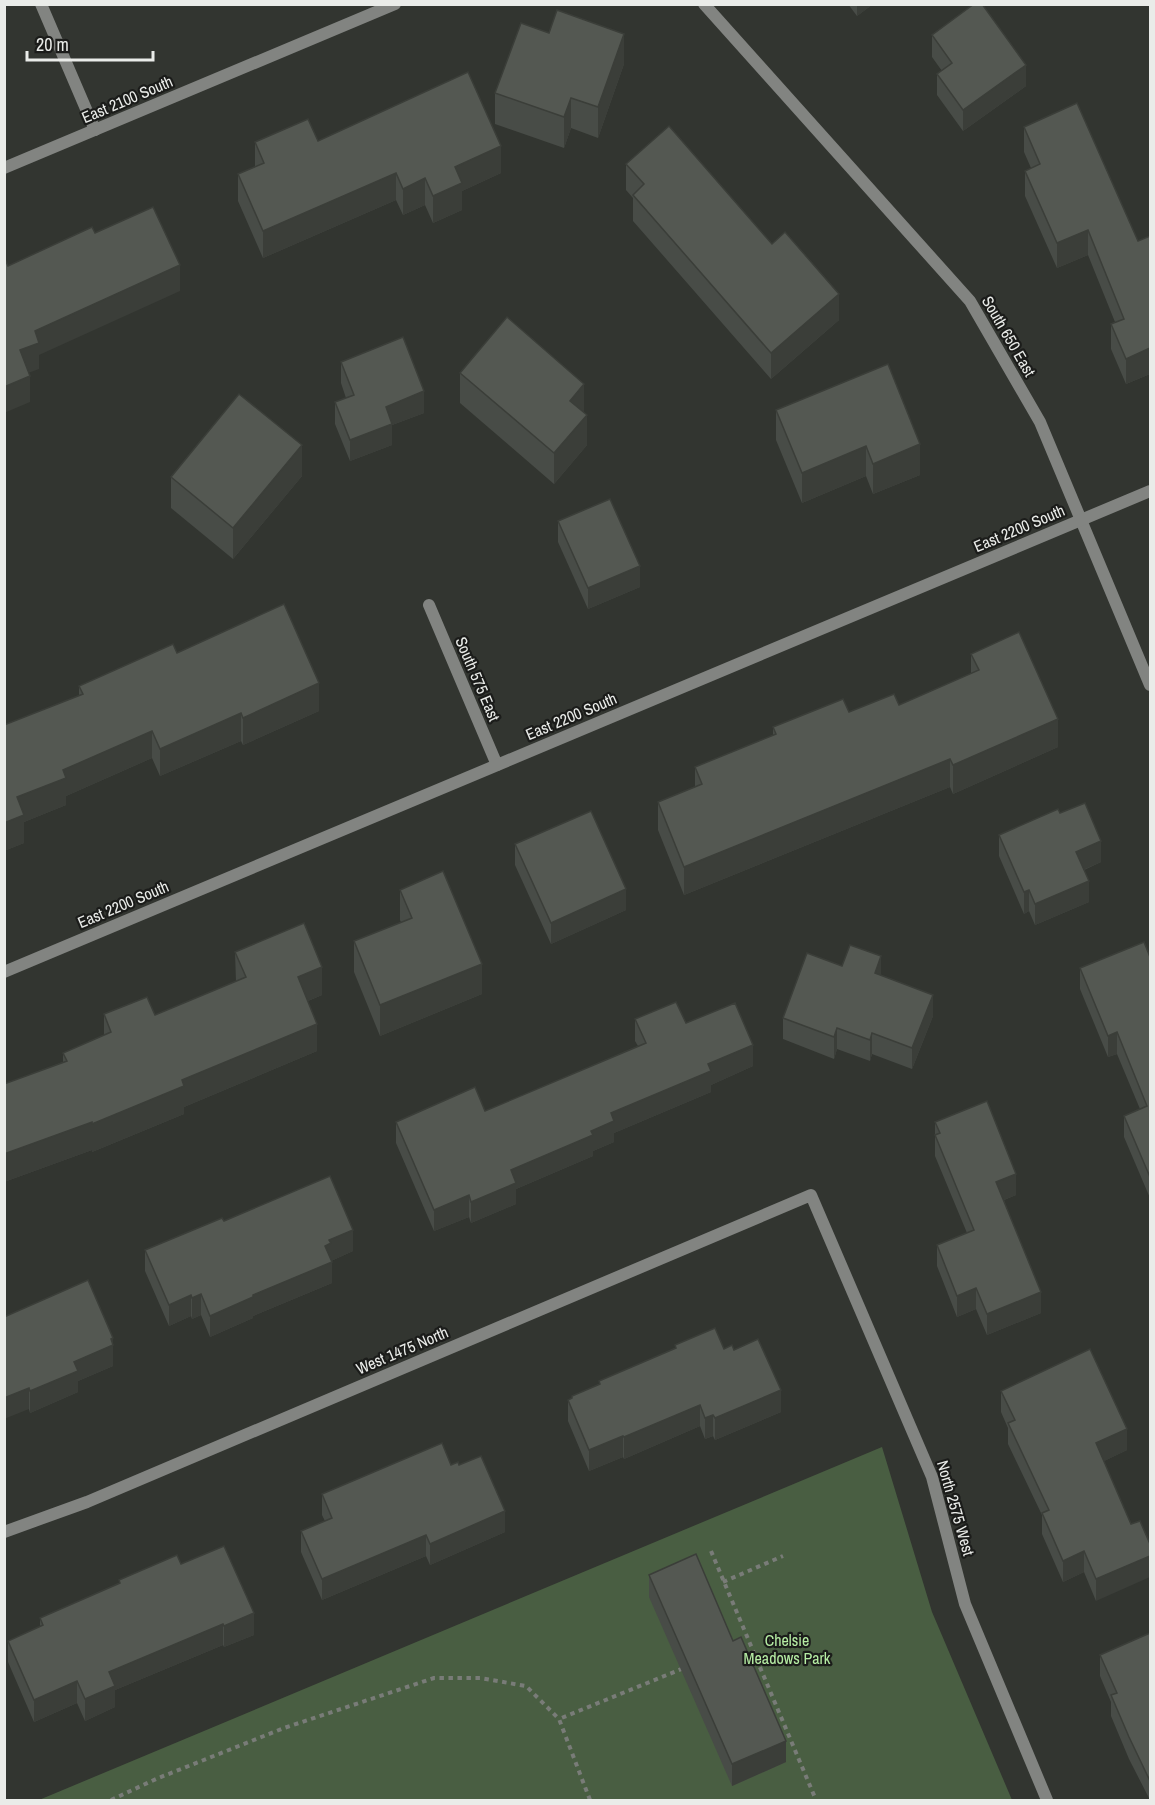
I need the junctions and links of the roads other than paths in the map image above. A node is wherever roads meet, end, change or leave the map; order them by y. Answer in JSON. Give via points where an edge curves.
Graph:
{"nodes":[{"id":1,"x":41,"y":4,"type":"edge"},
{"id":2,"x":394,"y":4,"type":"edge"},
{"id":3,"x":704,"y":4,"type":"edge"},
{"id":4,"x":95,"y":130,"type":"junction"},
{"id":5,"x":4,"y":168,"type":"edge"},
{"id":6,"x":1150,"y":491,"type":"edge"},
{"id":7,"x":1081,"y":520,"type":"junction"},
{"id":8,"x":429,"y":605,"type":"dead end"},
{"id":9,"x":1150,"y":686,"type":"edge"},
{"id":10,"x":497,"y":765,"type":"junction"},
{"id":11,"x":4,"y":972,"type":"edge"},
{"id":12,"x":812,"y":1195,"type":"joint"},
{"id":13,"x":4,"y":1532,"type":"edge"},
{"id":14,"x":1047,"y":1800,"type":"edge"}],
"edges":[{"from":1,"to":4,"type":"street"},
{"from":2,"to":4,"type":"street","name":"East 2100 South"},
{"from":3,"to":7,"type":"street","name":"South 650 East","via":[[970,301],[1040,422]]},
{"from":4,"to":5,"type":"street","name":"East 2100 South"},
{"from":6,"to":7,"type":"street","name":"East 2200 South"},
{"from":7,"to":9,"type":"street","name":"South 650 East"},
{"from":7,"to":10,"type":"street","name":"East 2200 South"},
{"from":8,"to":10,"type":"street","name":"South 575 East"},
{"from":10,"to":11,"type":"street","name":"East 2200 South"},
{"from":12,"to":13,"type":"street","name":"West 1475 North","via":[[87,1502]]},
{"from":12,"to":14,"type":"street","name":"North 2575 West","via":[[932,1477],[965,1604]]}]}
